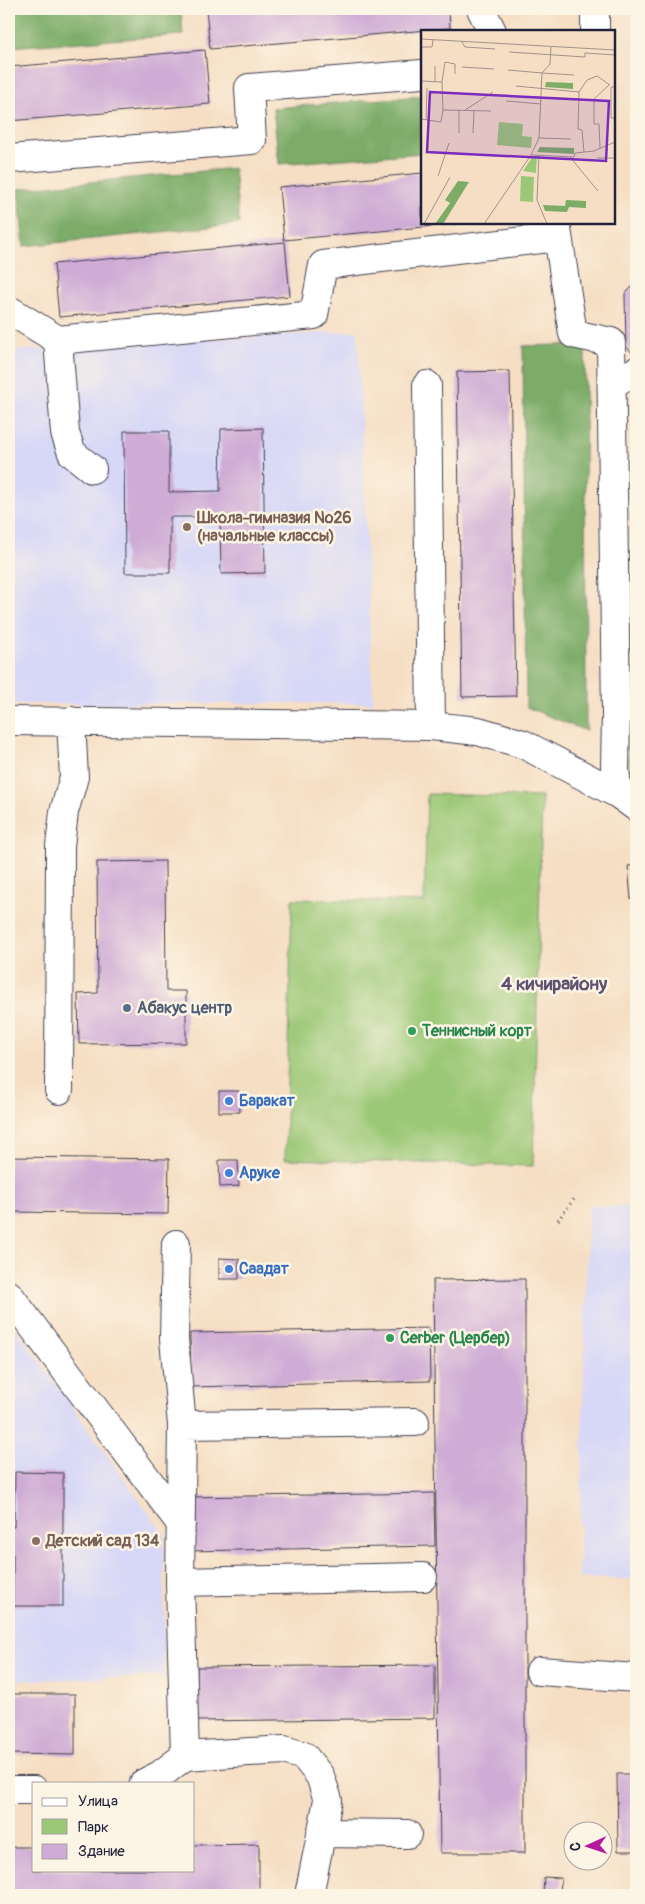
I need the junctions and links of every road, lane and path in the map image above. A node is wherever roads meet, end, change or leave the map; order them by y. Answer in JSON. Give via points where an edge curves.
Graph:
{"nodes":[{"id":1,"x":481,"y":9,"type":"edge"},
{"id":2,"x":595,"y":9,"type":"edge"},
{"id":3,"x":492,"y":30,"type":"edge"},
{"id":4,"x":596,"y":30,"type":"edge"},
{"id":5,"x":421,"y":74,"type":"edge"},
{"id":6,"x":9,"y":160,"type":"edge"},
{"id":7,"x":557,"y":230,"type":"edge"},
{"id":8,"x":9,"y":310,"type":"edge"},
{"id":9,"x":58,"y":340,"type":"junction"},
{"id":10,"x":624,"y":377,"type":"edge"},
{"id":11,"x":427,"y":385,"type":"dead end"},
{"id":12,"x":92,"y":469,"type":"dead end"},
{"id":13,"x":626,"y":714,"type":"edge"},
{"id":14,"x":9,"y":721,"type":"edge"},
{"id":15,"x":71,"y":721,"type":"junction"},
{"id":16,"x":431,"y":726,"type":"junction"},
{"id":17,"x":627,"y":800,"type":"edge"},
{"id":18,"x":59,"y":1090,"type":"dead end"},
{"id":19,"x":574,"y":1199,"type":"dead end"},
{"id":20,"x":558,"y":1220,"type":"dead end"},
{"id":21,"x":176,"y":1244,"type":"dead end"},
{"id":22,"x":9,"y":1295,"type":"edge"},
{"id":23,"x":415,"y":1422,"type":"dead end"},
{"id":24,"x":182,"y":1426,"type":"junction"},
{"id":25,"x":181,"y":1524,"type":"junction"},
{"id":26,"x":423,"y":1577,"type":"dead end"},
{"id":27,"x":180,"y":1582,"type":"junction"},
{"id":28,"x":540,"y":1671,"type":"dead end"},
{"id":29,"x":636,"y":1678,"type":"edge"},
{"id":30,"x":185,"y":1756,"type":"junction"},
{"id":31,"x":146,"y":1782,"type":"edge"},
{"id":32,"x":9,"y":1790,"type":"edge"},
{"id":33,"x":32,"y":1790,"type":"edge"},
{"id":34,"x":321,"y":1833,"type":"junction"},
{"id":35,"x":407,"y":1834,"type":"dead end"},
{"id":36,"x":309,"y":1895,"type":"edge"}],
"edges":[{"from":1,"to":3,"type":"street"},
{"from":2,"to":4,"type":"street"},
{"from":5,"to":6,"type":"street","via":[[249,88],[252,140]]},
{"from":7,"to":9,"type":"street","via":[[323,265],[314,315]]},
{"from":7,"to":10,"type":"street","via":[[574,334],[611,342]]},
{"from":8,"to":9,"type":"street"},
{"from":9,"to":12,"type":"street","via":[[65,433],[72,452]]},
{"from":10,"to":13,"type":"street"},
{"from":11,"to":16,"type":"street"},
{"from":13,"to":17,"type":"street","via":[[615,770]]},
{"from":14,"to":15,"type":"street"},
{"from":15,"to":16,"type":"street"},
{"from":15,"to":18,"type":"street","via":[[74,777],[64,812],[60,846]]},
{"from":16,"to":17,"type":"street","via":[[478,731],[523,744]]},
{"from":19,"to":20,"type":"path"},
{"from":21,"to":24,"type":"street","via":[[174,1339]]},
{"from":22,"to":25,"type":"street"},
{"from":23,"to":24,"type":"street"},
{"from":24,"to":25,"type":"street"},
{"from":25,"to":27,"type":"street"},
{"from":26,"to":27,"type":"street"},
{"from":27,"to":30,"type":"street"},
{"from":28,"to":29,"type":"street"},
{"from":30,"to":31,"type":"street"},
{"from":30,"to":34,"type":"street","via":[[284,1750],[304,1756],[320,1776],[328,1800]]},
{"from":32,"to":33,"type":"street"},
{"from":34,"to":35,"type":"street"},
{"from":34,"to":36,"type":"street"}]}
